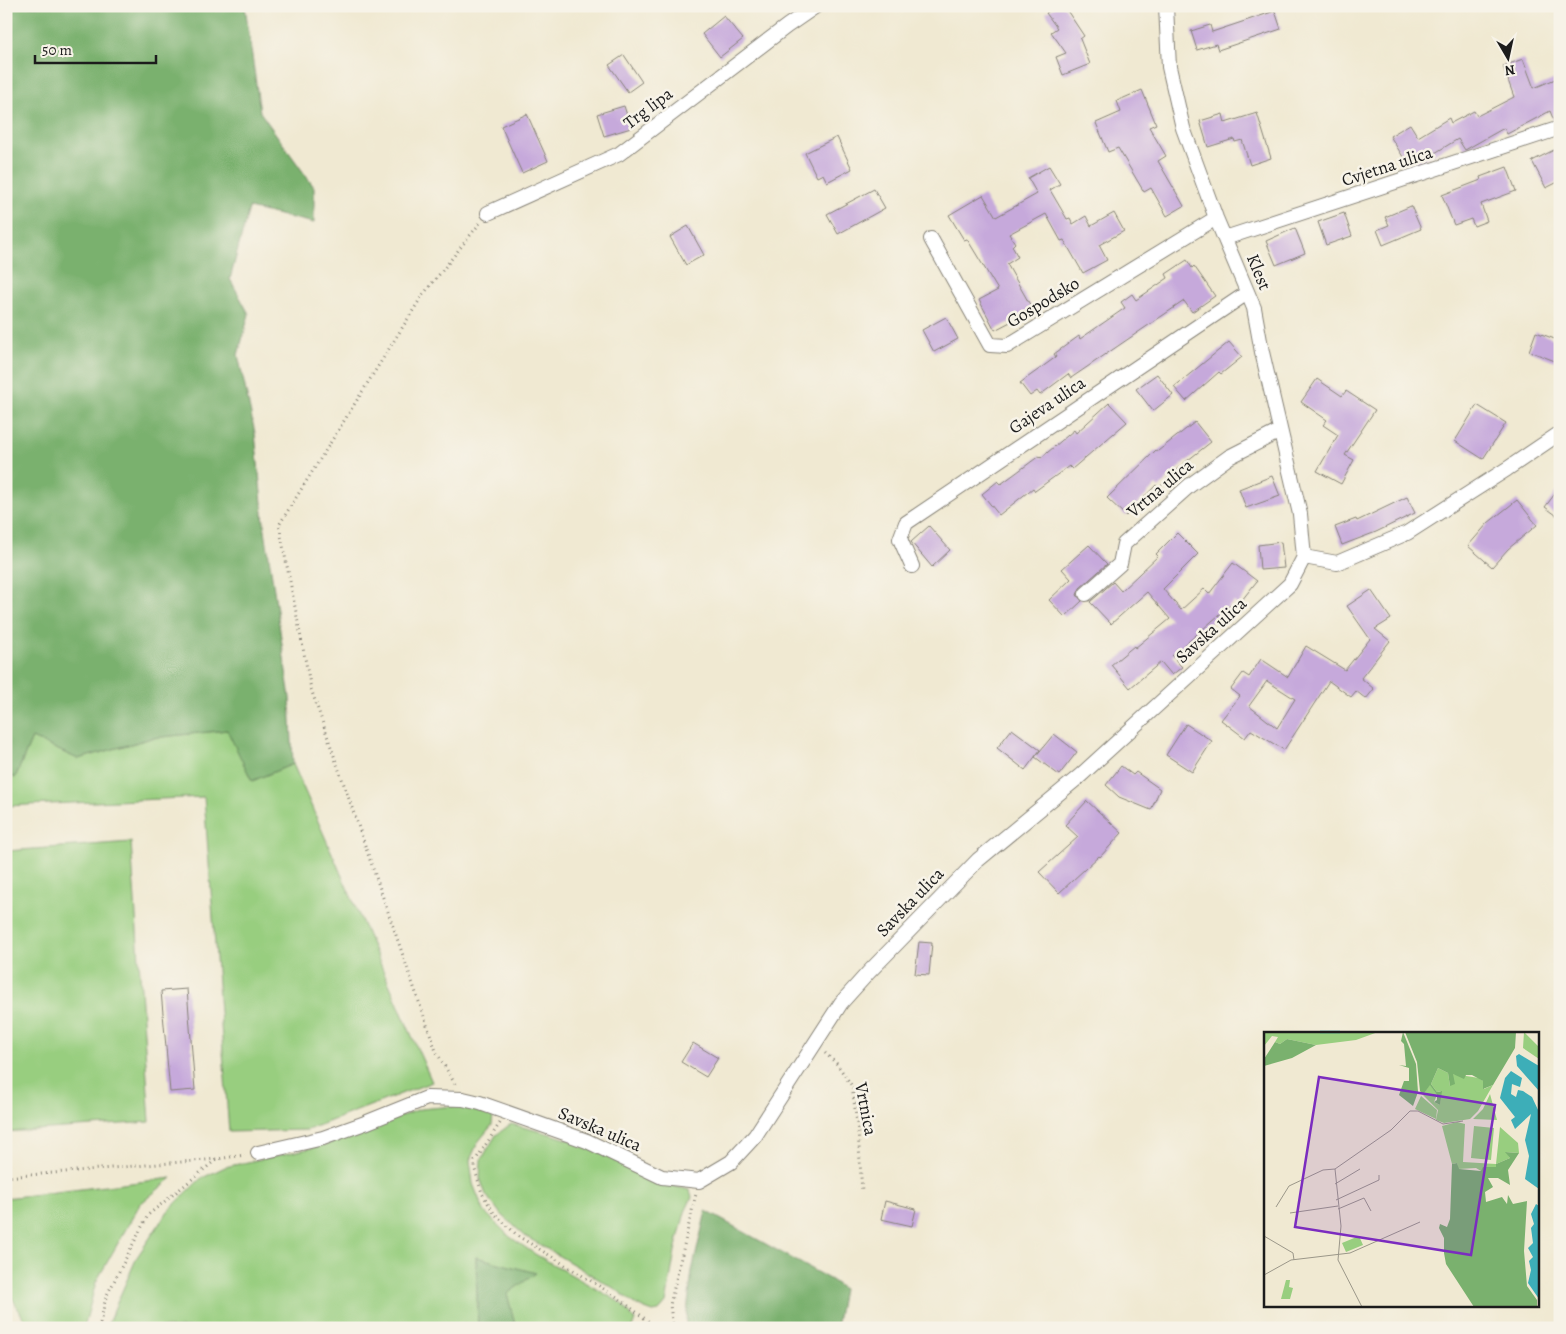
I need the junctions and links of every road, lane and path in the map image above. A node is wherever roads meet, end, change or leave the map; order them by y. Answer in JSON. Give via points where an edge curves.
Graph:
{"nodes":[{"id":1,"x":816,"y":6,"type":"edge"},
{"id":2,"x":1166,"y":6,"type":"edge"},
{"id":3,"x":1560,"y":128,"type":"edge"},
{"id":4,"x":488,"y":212,"type":"joint"},
{"id":5,"x":1216,"y":218,"type":"junction"},
{"id":6,"x":1225,"y":238,"type":"junction"},
{"id":7,"x":931,"y":239,"type":"dead end"},
{"id":8,"x":1247,"y":293,"type":"junction"},
{"id":9,"x":1280,"y":432,"type":"junction"},
{"id":10,"x":1560,"y":433,"type":"edge"},
{"id":11,"x":1304,"y":557,"type":"junction"},
{"id":12,"x":912,"y":566,"type":"dead end"},
{"id":13,"x":1086,"y":594,"type":"dead end"},
{"id":14,"x":815,"y":1045,"type":"junction"},
{"id":15,"x":463,"y":1099,"type":"junction"},
{"id":16,"x":508,"y":1112,"type":"junction"},
{"id":17,"x":258,"y":1153,"type":"joint"},
{"id":18,"x":217,"y":1159,"type":"junction"},
{"id":19,"x":6,"y":1177,"type":"edge"},
{"id":20,"x":699,"y":1181,"type":"junction"},
{"id":21,"x":862,"y":1192,"type":"dead end"},
{"id":22,"x":99,"y":1328,"type":"edge"},
{"id":23,"x":657,"y":1328,"type":"edge"},
{"id":24,"x":673,"y":1328,"type":"edge"}],
"edges":[{"from":1,"to":4,"type":"street","name":"Trg lipa","via":[[619,154]]},
{"from":2,"to":5,"type":"street","name":"Klest","via":[[1169,67],[1183,128]]},
{"from":3,"to":6,"type":"street","name":"Cvjetna ulica"},
{"from":4,"to":15,"type":"path","via":[[422,296],[279,526],[312,689],[436,1051]]},
{"from":5,"to":6,"type":"street","name":"Klest"},
{"from":5,"to":7,"type":"street","name":"Gospodsko","via":[[1007,346],[990,345]]},
{"from":6,"to":8,"type":"street","name":"Klest"},
{"from":8,"to":9,"type":"street","name":"Klest","via":[[1254,308]]},
{"from":8,"to":12,"type":"street","name":"Gajeva ulica","via":[[906,523],[900,539]]},
{"from":9,"to":11,"type":"street","name":"Klest","via":[[1300,514]]},
{"from":9,"to":13,"type":"street","name":"Vrtna ulica","via":[[1228,456],[1189,486],[1124,544],[1120,564]]},
{"from":10,"to":11,"type":"street","via":[[1407,533],[1337,563]]},
{"from":11,"to":14,"type":"street","name":"Savska ulica","via":[[1290,584],[1081,775],[978,860],[868,973],[842,1004]]},
{"from":14,"to":20,"type":"street","name":"Savska ulica","via":[[755,1136],[732,1162]]},
{"from":14,"to":21,"type":"path","name":"Vrtnica","via":[[838,1064],[852,1086]]},
{"from":15,"to":16,"type":"street","name":"Savska ulica"},
{"from":15,"to":17,"type":"street","name":"Savska ulica","via":[[427,1098],[323,1138]]},
{"from":16,"to":20,"type":"street","name":"Savska ulica","via":[[588,1141],[662,1177]]},
{"from":16,"to":23,"type":"path","via":[[475,1161],[482,1193],[494,1213],[518,1236],[617,1297]]},
{"from":17,"to":18,"type":"path"},
{"from":18,"to":19,"type":"path"},
{"from":18,"to":22,"type":"path","via":[[148,1215],[106,1297]]},
{"from":20,"to":24,"type":"path","via":[[670,1305]]}]}
